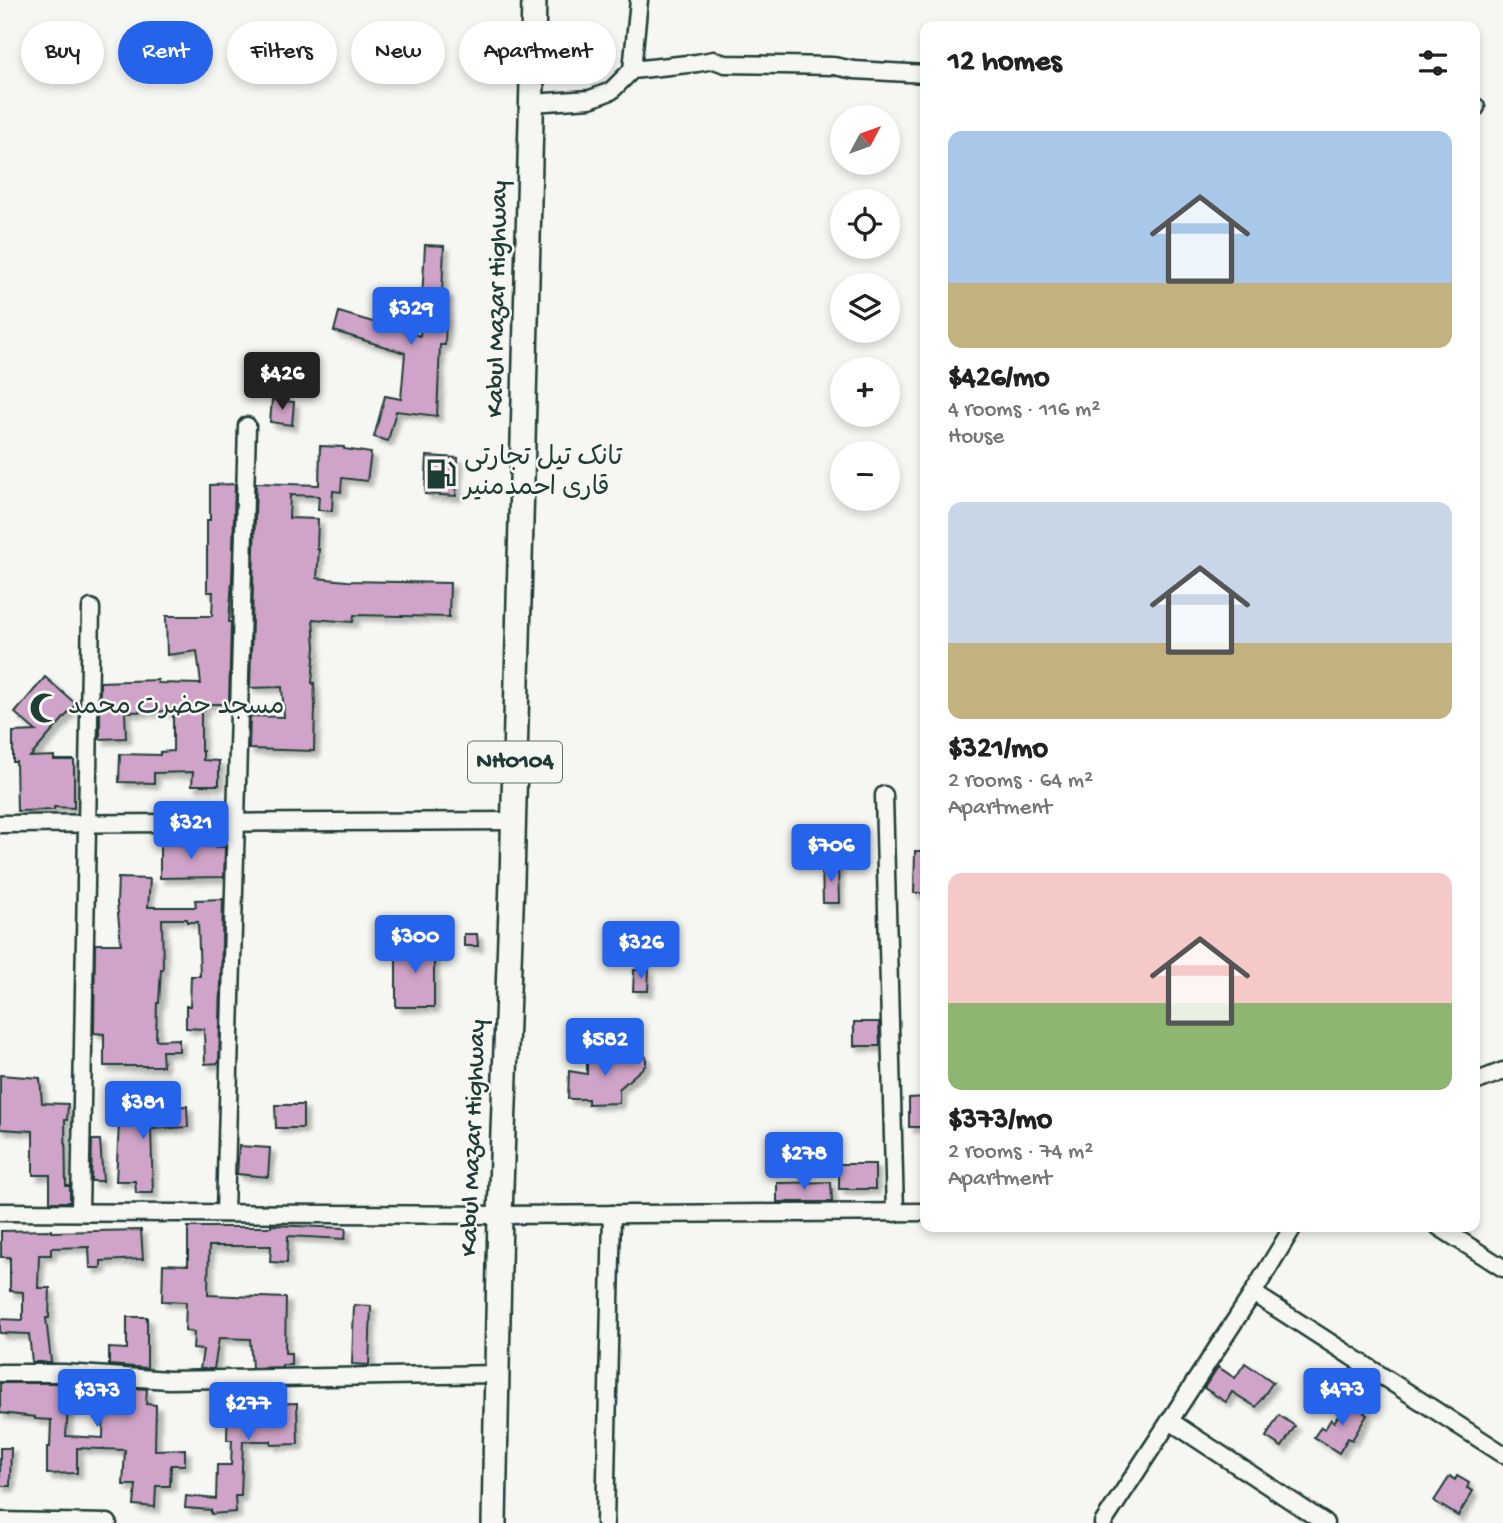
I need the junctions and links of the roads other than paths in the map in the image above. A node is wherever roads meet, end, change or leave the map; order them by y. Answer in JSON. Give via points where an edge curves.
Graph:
{"nodes":[{"id":1,"x":534,"y":0,"type":"edge"},
{"id":2,"x":639,"y":0,"type":"edge"},
{"id":3,"x":632,"y":71,"type":"junction"},
{"id":4,"x":920,"y":74,"type":"edge"},
{"id":5,"x":531,"y":103,"type":"junction"},
{"id":6,"x":247,"y":426,"type":"dead end"},
{"id":7,"x":91,"y":608,"type":"dead end"},
{"id":8,"x":884,"y":794,"type":"dead end"},
{"id":9,"x":514,"y":821,"type":"junction"},
{"id":10,"x":235,"y":823,"type":"junction"},
{"id":11,"x":0,"y":824,"type":"edge"},
{"id":12,"x":87,"y":824,"type":"junction"},
{"id":13,"x":1503,"y":1071,"type":"edge"},
{"id":14,"x":1480,"y":1080,"type":"edge"},
{"id":15,"x":0,"y":1212,"type":"edge"},
{"id":16,"x":80,"y":1212,"type":"junction"},
{"id":17,"x":920,"y":1212,"type":"edge"},
{"id":18,"x":225,"y":1213,"type":"junction"},
{"id":19,"x":895,"y":1213,"type":"junction"},
{"id":20,"x":500,"y":1214,"type":"junction"},
{"id":21,"x":612,"y":1214,"type":"junction"},
{"id":22,"x":1290,"y":1232,"type":"edge"},
{"id":23,"x":1446,"y":1232,"type":"edge"},
{"id":24,"x":1503,"y":1268,"type":"edge"},
{"id":25,"x":1253,"y":1293,"type":"junction"},
{"id":26,"x":0,"y":1373,"type":"edge"},
{"id":27,"x":497,"y":1374,"type":"junction"},
{"id":28,"x":1170,"y":1422,"type":"junction"},
{"id":29,"x":1503,"y":1454,"type":"edge"},
{"id":30,"x":0,"y":1521,"type":"edge"},
{"id":31,"x":108,"y":1523,"type":"edge"},
{"id":32,"x":494,"y":1523,"type":"edge"},
{"id":33,"x":605,"y":1523,"type":"edge"},
{"id":34,"x":1103,"y":1523,"type":"edge"},
{"id":35,"x":1325,"y":1523,"type":"edge"}],
"edges":[{"from":1,"to":5,"type":"highway","name":"Kabul Mazar Highway","number":"NH0104"},
{"from":2,"to":3,"type":"street"},
{"from":3,"to":4,"type":"street","via":[[714,60]]},
{"from":3,"to":5,"type":"street","via":[[611,92],[590,99]]},
{"from":5,"to":9,"type":"highway","name":"Kabul Mazar Highway","number":"NH0104"},
{"from":6,"to":10,"type":"street"},
{"from":7,"to":12,"type":"street"},
{"from":8,"to":19,"type":"street"},
{"from":9,"to":10,"type":"street"},
{"from":9,"to":20,"type":"highway","name":"Kabul Mazar Highway","number":"NH0104"},
{"from":10,"to":12,"type":"street"},
{"from":10,"to":18,"type":"street"},
{"from":11,"to":12,"type":"street"},
{"from":12,"to":16,"type":"street"},
{"from":13,"to":14,"type":"street"},
{"from":15,"to":16,"type":"street"},
{"from":16,"to":18,"type":"street"},
{"from":17,"to":19,"type":"street"},
{"from":18,"to":20,"type":"street"},
{"from":19,"to":21,"type":"street"},
{"from":20,"to":21,"type":"street"},
{"from":20,"to":27,"type":"highway","name":"Kabul Mazar Highway","number":"NH0104"},
{"from":21,"to":33,"type":"street"},
{"from":22,"to":25,"type":"street"},
{"from":23,"to":24,"type":"street"},
{"from":25,"to":28,"type":"street"},
{"from":25,"to":29,"type":"street"},
{"from":26,"to":27,"type":"street","via":[[169,1380]]},
{"from":27,"to":32,"type":"highway","name":"Kabul Mazar Highway","number":"NH0104"},
{"from":28,"to":34,"type":"street"},
{"from":28,"to":35,"type":"street"},
{"from":30,"to":31,"type":"street"}]}
